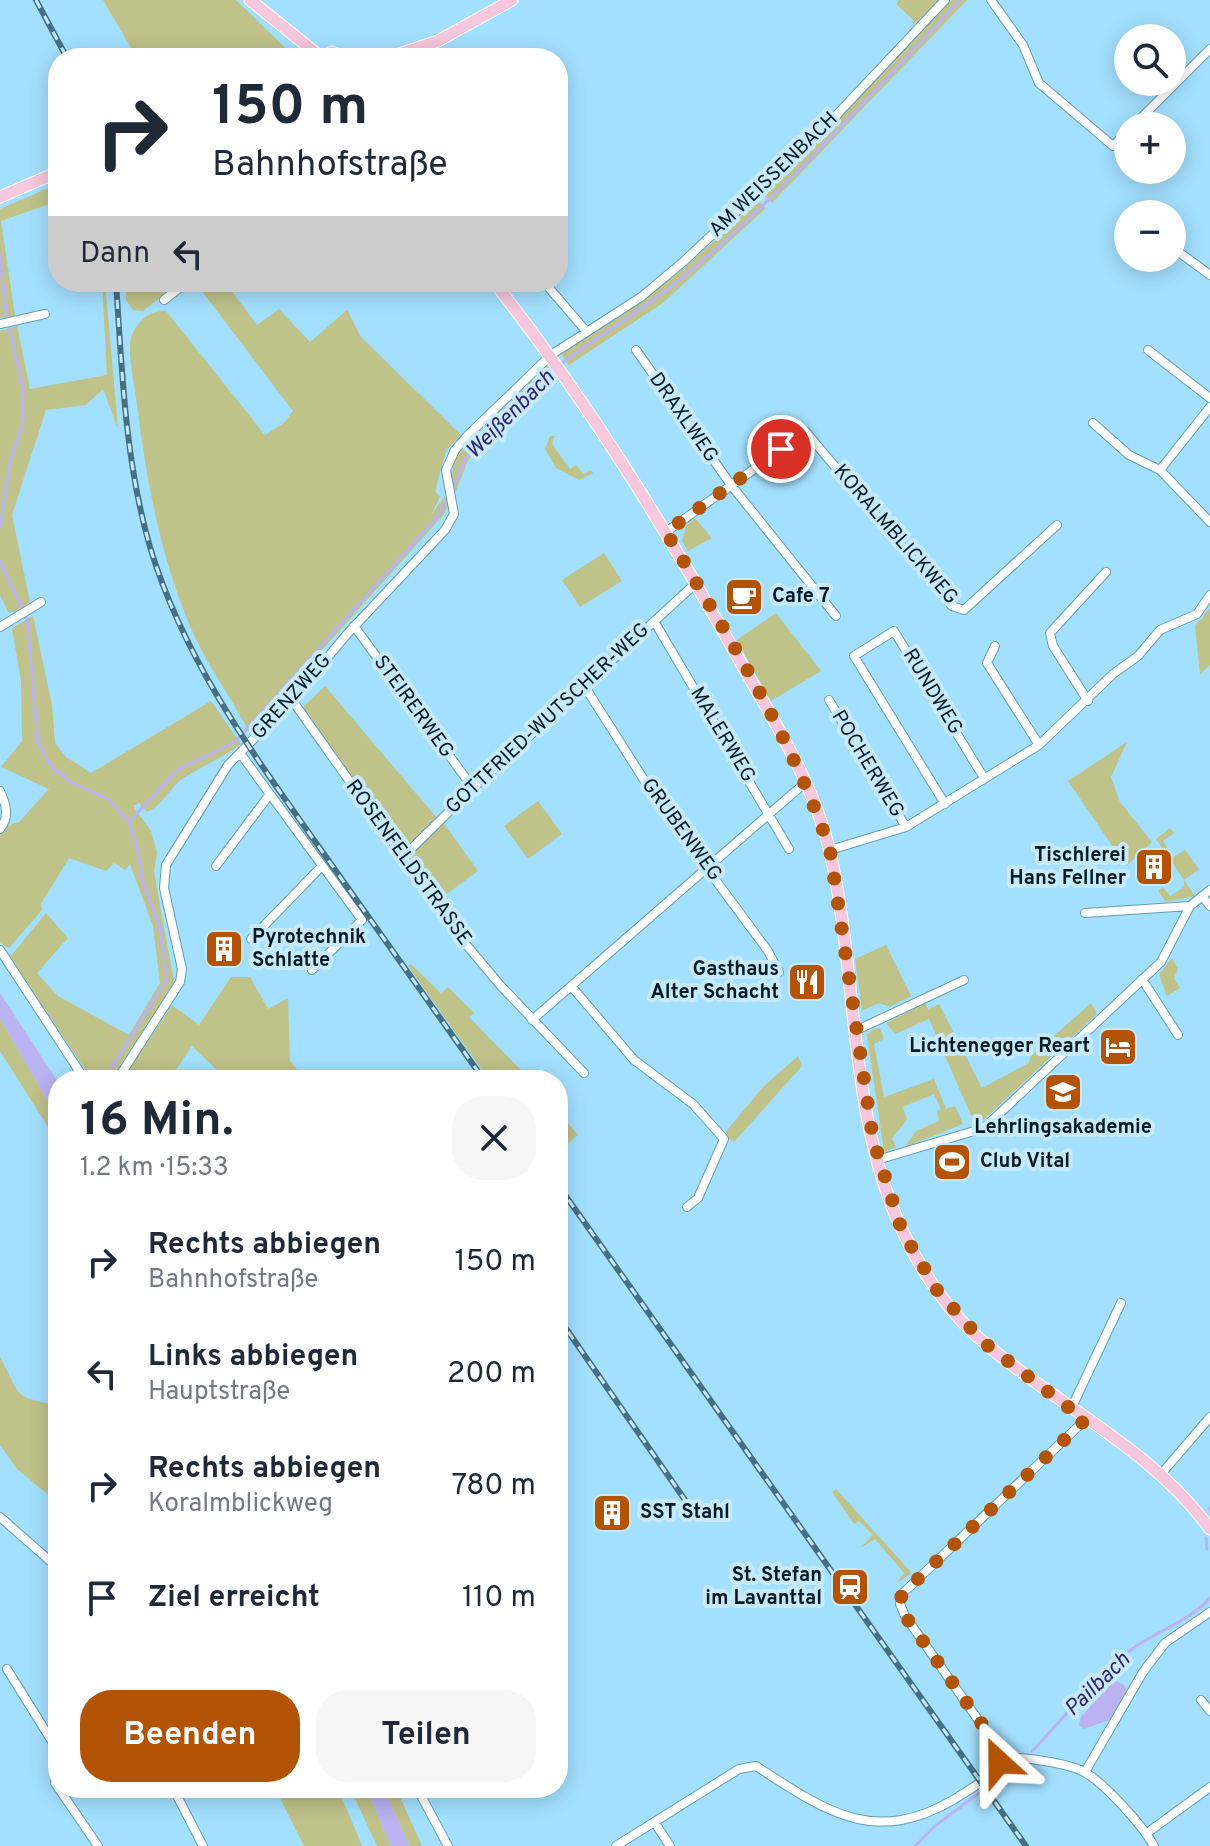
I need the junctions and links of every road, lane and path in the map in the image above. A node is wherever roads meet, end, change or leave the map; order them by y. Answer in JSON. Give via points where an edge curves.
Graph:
{"nodes":[{"id":1,"x":250,"y":0,"type":"edge"},
{"id":2,"x":512,"y":0,"type":"edge"},
{"id":3,"x":945,"y":0,"type":"edge"},
{"id":4,"x":991,"y":0,"type":"edge"},
{"id":5,"x":309,"y":48,"type":"edge"},
{"id":6,"x":417,"y":48,"type":"edge"},
{"id":7,"x":1210,"y":49,"type":"edge"},
{"id":8,"x":1147,"y":112,"type":"edge"},
{"id":9,"x":1114,"y":145,"type":"edge"},
{"id":10,"x":48,"y":176,"type":"edge"},
{"id":11,"x":0,"y":197,"type":"edge"},
{"id":12,"x":1186,"y":257,"type":"edge"},
{"id":13,"x":1210,"y":275,"type":"edge"},
{"id":14,"x":174,"y":292,"type":"edge"},
{"id":15,"x":502,"y":292,"type":"edge"},
{"id":16,"x":553,"y":292,"type":"edge"},
{"id":17,"x":164,"y":300,"type":"dead end"},
{"id":18,"x":45,"y":314,"type":"dead end"},
{"id":19,"x":1,"y":324,"type":"edge"},
{"id":20,"x":586,"y":331,"type":"junction"},
{"id":21,"x":636,"y":350,"type":"dead end"},
{"id":22,"x":1148,"y":350,"type":"dead end"},
{"id":23,"x":552,"y":357,"type":"junction"},
{"id":24,"x":1210,"y":398,"type":"edge"},
{"id":25,"x":1210,"y":407,"type":"edge"},
{"id":26,"x":1093,"y":423,"type":"dead end"},
{"id":27,"x":1160,"y":470,"type":"junction"},
{"id":28,"x":731,"y":485,"type":"junction"},
{"id":29,"x":1210,"y":522,"type":"edge"},
{"id":30,"x":1057,"y":525,"type":"dead end"},
{"id":31,"x":666,"y":532,"type":"junction"},
{"id":32,"x":1106,"y":572,"type":"dead end"},
{"id":33,"x":696,"y":583,"type":"junction"},
{"id":34,"x":1210,"y":595,"type":"edge"},
{"id":35,"x":41,"y":602,"type":"dead end"},
{"id":36,"x":836,"y":616,"type":"dead end"},
{"id":37,"x":654,"y":621,"type":"junction"},
{"id":38,"x":354,"y":626,"type":"junction"},
{"id":39,"x":0,"y":627,"type":"edge"},
{"id":40,"x":995,"y":646,"type":"dead end"},
{"id":41,"x":585,"y":687,"type":"junction"},
{"id":42,"x":292,"y":700,"type":"junction"},
{"id":43,"x":829,"y":700,"type":"dead end"},
{"id":44,"x":1088,"y":701,"type":"junction"},
{"id":45,"x":1039,"y":745,"type":"junction"},
{"id":46,"x":240,"y":753,"type":"junction"},
{"id":47,"x":984,"y":778,"type":"junction"},
{"id":48,"x":806,"y":782,"type":"junction"},
{"id":49,"x":473,"y":788,"type":"junction"},
{"id":50,"x":0,"y":791,"type":"edge"},
{"id":51,"x":270,"y":794,"type":"junction"},
{"id":52,"x":945,"y":804,"type":"junction"},
{"id":53,"x":770,"y":815,"type":"junction"},
{"id":54,"x":906,"y":827,"type":"junction"},
{"id":55,"x":0,"y":829,"type":"edge"},
{"id":56,"x":789,"y":849,"type":"dead end"},
{"id":57,"x":830,"y":850,"type":"junction"},
{"id":58,"x":402,"y":858,"type":"junction"},
{"id":59,"x":216,"y":866,"type":"dead end"},
{"id":60,"x":322,"y":866,"type":"junction"},
{"id":61,"x":708,"y":868,"type":"junction"},
{"id":62,"x":1206,"y":893,"type":"edge"},
{"id":63,"x":1190,"y":906,"type":"junction"},
{"id":64,"x":1210,"y":906,"type":"edge"},
{"id":65,"x":1085,"y":913,"type":"dead end"},
{"id":66,"x":251,"y":939,"type":"dead end"},
{"id":67,"x":0,"y":950,"type":"edge"},
{"id":68,"x":312,"y":970,"type":"dead end"},
{"id":69,"x":779,"y":972,"type":"dead end"},
{"id":70,"x":1142,"y":979,"type":"junction"},
{"id":71,"x":964,"y":980,"type":"dead end"},
{"id":72,"x":572,"y":987,"type":"junction"},
{"id":73,"x":532,"y":1020,"type":"junction"},
{"id":74,"x":857,"y":1030,"type":"junction"},
{"id":75,"x":1178,"y":1035,"type":"dead end"},
{"id":76,"x":78,"y":1070,"type":"edge"},
{"id":77,"x":123,"y":1070,"type":"edge"},
{"id":78,"x":584,"y":1073,"type":"dead end"},
{"id":79,"x":877,"y":1160,"type":"junction"},
{"id":80,"x":687,"y":1207,"type":"dead end"},
{"id":81,"x":1121,"y":1303,"type":"dead end"},
{"id":82,"x":1071,"y":1409,"type":"junction"},
{"id":83,"x":1210,"y":1417,"type":"edge"},
{"id":84,"x":1085,"y":1420,"type":"junction"},
{"id":85,"x":1162,"y":1473,"type":"junction"},
{"id":86,"x":0,"y":1517,"type":"edge"},
{"id":87,"x":1210,"y":1529,"type":"edge"},
{"id":88,"x":48,"y":1559,"type":"edge"},
{"id":89,"x":1210,"y":1612,"type":"edge"},
{"id":90,"x":7,"y":1669,"type":"dead end"},
{"id":91,"x":1201,"y":1700,"type":"dead end"},
{"id":92,"x":1210,"y":1711,"type":"edge"},
{"id":93,"x":48,"y":1735,"type":"edge"},
{"id":94,"x":1000,"y":1758,"type":"junction"},
{"id":95,"x":1085,"y":1772,"type":"junction"},
{"id":96,"x":1210,"y":1787,"type":"edge"},
{"id":97,"x":65,"y":1798,"type":"edge"},
{"id":98,"x":178,"y":1798,"type":"edge"},
{"id":99,"x":422,"y":1798,"type":"edge"},
{"id":100,"x":655,"y":1823,"type":"junction"},
{"id":101,"x":1147,"y":1833,"type":"junction"},
{"id":102,"x":98,"y":1846,"type":"edge"},
{"id":103,"x":203,"y":1846,"type":"edge"},
{"id":104,"x":448,"y":1846,"type":"edge"},
{"id":105,"x":616,"y":1846,"type":"edge"},
{"id":106,"x":670,"y":1846,"type":"edge"},
{"id":107,"x":1154,"y":1846,"type":"edge"}],
"edges":[{"from":1,"to":5,"type":"main road"},
{"from":2,"to":6,"type":"main road"},
{"from":3,"to":20,"type":"street","name":"AM WEISSENBACH","via":[[737,213],[641,297]]},
{"from":4,"to":9,"type":"street","via":[[1023,45],[1039,83]]},
{"from":7,"to":8,"type":"street"},
{"from":10,"to":11,"type":"main road"},
{"from":12,"to":13,"type":"street"},
{"from":14,"to":17,"type":"street"},
{"from":15,"to":23,"type":"main road"},
{"from":16,"to":20,"type":"street"},
{"from":18,"to":19,"type":"street"},
{"from":20,"to":23,"type":"street","name":"AM WEISSENBACH"},
{"from":21,"to":28,"type":"street","name":"DRAXLWEG"},
{"from":22,"to":24,"type":"street"},
{"from":23,"to":31,"type":"main road"},
{"from":23,"to":38,"type":"street","name":"GRENZWEG","via":[[455,450],[446,470],[454,514],[445,530]]},
{"from":25,"to":27,"type":"street"},
{"from":26,"to":27,"type":"street","via":[[1129,455]]},
{"from":27,"to":29,"type":"street"},
{"from":28,"to":30,"type":"street","name":"KORALMBLICKWEG","via":[[806,432],[952,606],[964,610]]},
{"from":28,"to":31,"type":"street","name":"KORALMBLICKWEG"},
{"from":28,"to":36,"type":"street"},
{"from":31,"to":33,"type":"main road"},
{"from":32,"to":44,"type":"street","via":[[1050,633]]},
{"from":33,"to":37,"type":"street","name":"GOTTFRIED-WUTSCHER-WEG"},
{"from":33,"to":48,"type":"main road"},
{"from":34,"to":44,"type":"street","via":[[1197,614],[1160,630]]},
{"from":35,"to":39,"type":"street"},
{"from":37,"to":41,"type":"street","name":"GOTTFRIED-WUTSCHER-WEG"},
{"from":37,"to":53,"type":"street","name":"MALERWEG"},
{"from":38,"to":42,"type":"street","name":"GRENZWEG"},
{"from":38,"to":49,"type":"street","name":"STEIRERWEG"},
{"from":40,"to":45,"type":"street","via":[[987,663]]},
{"from":41,"to":49,"type":"street","name":"GOTTFRIED-WUTSCHER-WEG"},
{"from":41,"to":61,"type":"street","name":"GRUBENWEG","via":[[660,805]]},
{"from":42,"to":46,"type":"street","name":"GRENZWEG"},
{"from":42,"to":58,"type":"street","name":"ROSENFELDSTRASSE"},
{"from":43,"to":54,"type":"street","name":"POCHERWEG"},
{"from":44,"to":45,"type":"street"},
{"from":45,"to":47,"type":"street"},
{"from":46,"to":51,"type":"street"},
{"from":46,"to":77,"type":"street","name":"GRENZWEG","via":[[166,865],[164,888],[182,969],[180,982]]},
{"from":47,"to":52,"type":"street"},
{"from":47,"to":52,"type":"street","name":"RUNDWEG","via":[[894,631],[854,656]]},
{"from":48,"to":53,"type":"street"},
{"from":48,"to":57,"type":"main road"},
{"from":49,"to":58,"type":"street","name":"GOTTFRIED-WUTSCHER-WEG"},
{"from":50,"to":55,"type":"street","via":[[7,805]]},
{"from":51,"to":59,"type":"street"},
{"from":51,"to":60,"type":"street"},
{"from":52,"to":54,"type":"street"},
{"from":53,"to":56,"type":"street","name":"MALERWEG"},
{"from":53,"to":61,"type":"street"},
{"from":54,"to":57,"type":"street"},
{"from":57,"to":74,"type":"main road"},
{"from":58,"to":73,"type":"street","name":"ROSENFELDSTRASSE","via":[[459,936]]},
{"from":60,"to":66,"type":"street"},
{"from":60,"to":68,"type":"street","via":[[362,920]]},
{"from":61,"to":69,"type":"street","name":"GRUBENWEG"},
{"from":61,"to":72,"type":"street"},
{"from":62,"to":63,"type":"street"},
{"from":62,"to":64,"type":"street"},
{"from":63,"to":65,"type":"street"},
{"from":63,"to":70,"type":"street","via":[[1161,962]]},
{"from":67,"to":76,"type":"street"},
{"from":70,"to":75,"type":"street"},
{"from":70,"to":79,"type":"street","via":[[984,1128]]},
{"from":71,"to":74,"type":"street"},
{"from":72,"to":73,"type":"street"},
{"from":72,"to":80,"type":"street","via":[[634,1060],[693,1104],[724,1139],[698,1198]]},
{"from":73,"to":78,"type":"street","name":"ROSENFELDSTRASSE"},
{"from":74,"to":79,"type":"main road"},
{"from":79,"to":82,"type":"main road","via":[[902,1231],[937,1290],[983,1342]]},
{"from":81,"to":82,"type":"street"},
{"from":82,"to":84,"type":"main road"},
{"from":83,"to":85,"type":"street"},
{"from":84,"to":85,"type":"main road"},
{"from":84,"to":94,"type":"street","via":[[901,1595],[905,1616],[994,1741]]},
{"from":85,"to":87,"type":"main road"},
{"from":86,"to":88,"type":"street"},
{"from":89,"to":95,"type":"street","via":[[1165,1643]]},
{"from":90,"to":93,"type":"street"},
{"from":91,"to":92,"type":"street"},
{"from":94,"to":95,"type":"street","via":[[1016,1756]]},
{"from":94,"to":100,"type":"street","via":[[988,1777],[956,1799],[922,1819],[894,1825],[862,1822],[836,1812],[756,1766],[739,1769]]},
{"from":95,"to":101,"type":"street"},
{"from":96,"to":101,"type":"street"},
{"from":97,"to":102,"type":"street"},
{"from":98,"to":103,"type":"street"},
{"from":99,"to":104,"type":"street"},
{"from":100,"to":105,"type":"street"},
{"from":100,"to":106,"type":"street"},
{"from":101,"to":107,"type":"street"}]}
